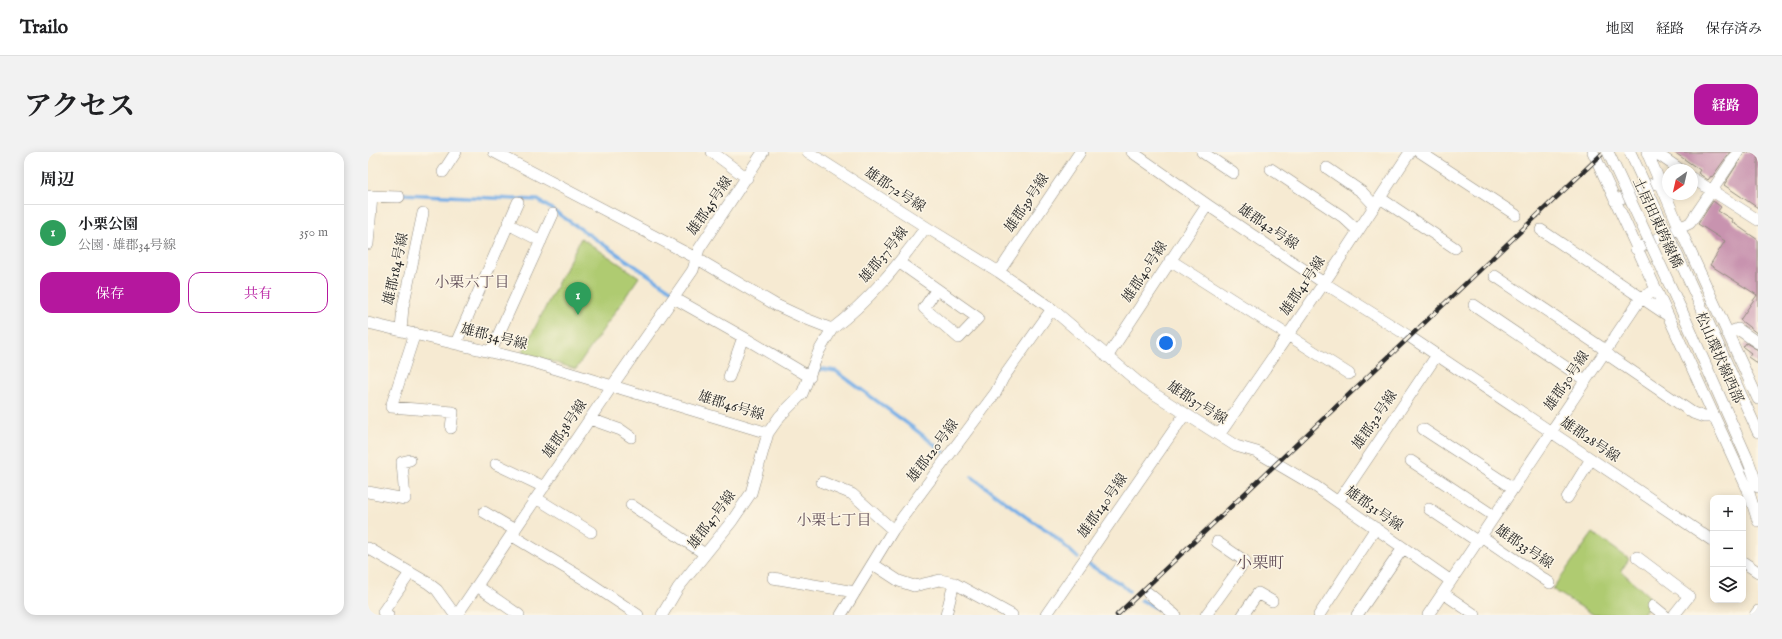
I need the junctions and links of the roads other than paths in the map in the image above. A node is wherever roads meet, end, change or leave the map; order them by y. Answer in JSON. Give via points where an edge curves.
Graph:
{"nodes":[{"id":1,"x":456,"y":152,"type":"edge"},
{"id":2,"x":494,"y":152,"type":"edge"},
{"id":3,"x":712,"y":152,"type":"edge"},
{"id":4,"x":764,"y":152,"type":"edge"},
{"id":5,"x":808,"y":152,"type":"edge"},
{"id":6,"x":1080,"y":152,"type":"edge"},
{"id":7,"x":1132,"y":152,"type":"edge"},
{"id":8,"x":1202,"y":152,"type":"edge"},
{"id":9,"x":1410,"y":152,"type":"edge"},
{"id":10,"x":1420,"y":152,"type":"edge"},
{"id":11,"x":1593,"y":152,"type":"edge"},
{"id":12,"x":1608,"y":152,"type":"edge"},
{"id":13,"x":1630,"y":152,"type":"edge"},
{"id":14,"x":1738,"y":152,"type":"edge"},
{"id":15,"x":1648,"y":154,"type":"edge"},
{"id":16,"x":1672,"y":164,"type":"edge"},
{"id":17,"x":1327,"y":168,"type":"dead end"},
{"id":18,"x":1271,"y":169,"type":"dead end"},
{"id":19,"x":443,"y":172,"type":"dead end"},
{"id":20,"x":1233,"y":173,"type":"dead end"},
{"id":21,"x":747,"y":178,"type":"junction"},
{"id":22,"x":1659,"y":181,"type":"junction"},
{"id":23,"x":1698,"y":182,"type":"edge"},
{"id":24,"x":1712,"y":191,"type":"junction"},
{"id":25,"x":370,"y":196,"type":"edge"},
{"id":26,"x":399,"y":197,"type":"dead end"},
{"id":27,"x":1615,"y":201,"type":"junction"},
{"id":28,"x":518,"y":202,"type":"dead end"},
{"id":29,"x":1377,"y":202,"type":"junction"},
{"id":30,"x":1209,"y":206,"type":"junction"},
{"id":31,"x":423,"y":213,"type":"dead end"},
{"id":32,"x":553,"y":214,"type":"dead end"},
{"id":33,"x":1516,"y":215,"type":"dead end"},
{"id":34,"x":1758,"y":220,"type":"edge"},
{"id":35,"x":508,"y":224,"type":"junction"},
{"id":36,"x":926,"y":227,"type":"junction"},
{"id":37,"x":1680,"y":229,"type":"junction"},
{"id":38,"x":1541,"y":230,"type":"dead end"},
{"id":39,"x":1358,"y":231,"type":"junction"},
{"id":40,"x":541,"y":241,"type":"junction"},
{"id":41,"x":368,"y":244,"type":"edge"},
{"id":42,"x":1455,"y":248,"type":"dead end"},
{"id":43,"x":1636,"y":249,"type":"junction"},
{"id":44,"x":696,"y":258,"type":"junction"},
{"id":45,"x":1170,"y":260,"type":"junction"},
{"id":46,"x":900,"y":263,"type":"junction"},
{"id":47,"x":999,"y":272,"type":"junction"},
{"id":48,"x":1495,"y":276,"type":"dead end"},
{"id":49,"x":1324,"y":283,"type":"junction"},
{"id":50,"x":937,"y":289,"type":"junction"},
{"id":51,"x":1656,"y":290,"type":"junction"},
{"id":52,"x":1642,"y":297,"type":"junction"},
{"id":53,"x":674,"y":298,"type":"junction"},
{"id":54,"x":1697,"y":298,"type":"joint"},
{"id":55,"x":1474,"y":305,"type":"dead end"},
{"id":56,"x":1680,"y":307,"type":"joint"},
{"id":57,"x":1052,"y":308,"type":"junction"},
{"id":58,"x":1667,"y":316,"type":"junction"},
{"id":59,"x":368,"y":323,"type":"edge"},
{"id":60,"x":832,"y":329,"type":"junction"},
{"id":61,"x":401,"y":330,"type":"junction"},
{"id":62,"x":415,"y":333,"type":"junction"},
{"id":63,"x":1727,"y":333,"type":"junction"},
{"id":64,"x":1288,"y":336,"type":"junction"},
{"id":65,"x":742,"y":337,"type":"junction"},
{"id":66,"x":1410,"y":337,"type":"joint"},
{"id":67,"x":456,"y":343,"type":"junction"},
{"id":68,"x":1758,"y":343,"type":"edge"},
{"id":69,"x":491,"y":351,"type":"junction"},
{"id":70,"x":1605,"y":351,"type":"junction"},
{"id":71,"x":1437,"y":355,"type":"junction"},
{"id":72,"x":1108,"y":357,"type":"junction"},
{"id":73,"x":1349,"y":374,"type":"dead end"},
{"id":74,"x":729,"y":377,"type":"dead end"},
{"id":75,"x":810,"y":377,"type":"junction"},
{"id":76,"x":1586,"y":380,"type":"junction"},
{"id":77,"x":612,"y":386,"type":"junction"},
{"id":78,"x":1758,"y":399,"type":"edge"},
{"id":79,"x":1185,"y":414,"type":"junction"},
{"id":80,"x":1714,"y":417,"type":"junction"},
{"id":81,"x":590,"y":419,"type":"junction"},
{"id":82,"x":451,"y":428,"type":"dead end"},
{"id":83,"x":1424,"y":429,"type":"dead end"},
{"id":84,"x":1551,"y":432,"type":"junction"},
{"id":85,"x":1758,"y":432,"type":"edge"},
{"id":86,"x":768,"y":433,"type":"junction"},
{"id":87,"x":1219,"y":435,"type":"junction"},
{"id":88,"x":631,"y":437,"type":"dead end"},
{"id":89,"x":1591,"y":459,"type":"junction"},
{"id":90,"x":410,"y":460,"type":"dead end"},
{"id":91,"x":1411,"y":460,"type":"dead end"},
{"id":92,"x":496,"y":464,"type":"dead end"},
{"id":93,"x":1277,"y":464,"type":"joint"},
{"id":94,"x":822,"y":482,"type":"dead end"},
{"id":95,"x":544,"y":487,"type":"junction"},
{"id":96,"x":1758,"y":487,"type":"edge"},
{"id":97,"x":1513,"y":488,"type":"junction"},
{"id":98,"x":368,"y":492,"type":"edge"},
{"id":99,"x":536,"y":498,"type":"junction"},
{"id":100,"x":1567,"y":498,"type":"dead end"},
{"id":101,"x":1338,"y":502,"type":"junction"},
{"id":102,"x":631,"y":505,"type":"dead end"},
{"id":103,"x":1429,"y":509,"type":"dead end"},
{"id":104,"x":484,"y":512,"type":"dead end"},
{"id":105,"x":1494,"y":516,"type":"junction"},
{"id":106,"x":1758,"y":521,"type":"edge"},
{"id":107,"x":1376,"y":528,"type":"junction"},
{"id":108,"x":893,"y":530,"type":"junction"},
{"id":109,"x":513,"y":532,"type":"junction"},
{"id":110,"x":591,"y":532,"type":"dead end"},
{"id":111,"x":1479,"y":538,"type":"junction"},
{"id":112,"x":1710,"y":540,"type":"edge"},
{"id":113,"x":1217,"y":542,"type":"dead end"},
{"id":114,"x":368,"y":548,"type":"edge"},
{"id":115,"x":1403,"y":548,"type":"junction"},
{"id":116,"x":705,"y":554,"type":"junction"},
{"id":117,"x":1637,"y":557,"type":"dead end"},
{"id":118,"x":873,"y":564,"type":"junction"},
{"id":119,"x":1746,"y":564,"type":"edge"},
{"id":120,"x":410,"y":572,"type":"junction"},
{"id":121,"x":1758,"y":572,"type":"edge"},
{"id":122,"x":773,"y":578,"type":"dead end"},
{"id":123,"x":1451,"y":580,"type":"junction"},
{"id":124,"x":954,"y":583,"type":"junction"},
{"id":125,"x":1550,"y":583,"type":"dead end"},
{"id":126,"x":477,"y":586,"type":"junction"},
{"id":127,"x":855,"y":592,"type":"junction"},
{"id":128,"x":1148,"y":593,"type":"dead end"},
{"id":129,"x":1443,"y":593,"type":"junction"},
{"id":130,"x":1272,"y":601,"type":"dead end"},
{"id":131,"x":1653,"y":606,"type":"dead end"},
{"id":132,"x":1758,"y":611,"type":"edge"},
{"id":133,"x":1007,"y":614,"type":"edge"},
{"id":134,"x":388,"y":615,"type":"edge"},
{"id":135,"x":456,"y":615,"type":"edge"},
{"id":136,"x":519,"y":615,"type":"edge"},
{"id":137,"x":638,"y":615,"type":"edge"},
{"id":138,"x":662,"y":615,"type":"edge"},
{"id":139,"x":841,"y":615,"type":"edge"},
{"id":140,"x":946,"y":615,"type":"edge"},
{"id":141,"x":1046,"y":615,"type":"edge"},
{"id":142,"x":1175,"y":615,"type":"edge"},
{"id":143,"x":1206,"y":615,"type":"edge"},
{"id":144,"x":1243,"y":615,"type":"edge"},
{"id":145,"x":1319,"y":615,"type":"edge"},
{"id":146,"x":1357,"y":615,"type":"edge"},
{"id":147,"x":1428,"y":615,"type":"edge"},
{"id":148,"x":1475,"y":615,"type":"edge"},
{"id":149,"x":1664,"y":615,"type":"edge"},
{"id":150,"x":1674,"y":615,"type":"edge"},
{"id":151,"x":1755,"y":615,"type":"edge"}],
"edges":[{"from":1,"to":19,"type":"street"},
{"from":2,"to":44,"type":"street"},
{"from":3,"to":21,"type":"street"},
{"from":4,"to":21,"type":"street","name":"雄郡45号線"},
{"from":5,"to":36,"type":"street","name":"雄郡72号線"},
{"from":6,"to":47,"type":"street","name":"雄郡39号線"},
{"from":7,"to":30,"type":"street","name":"雄郡42号線"},
{"from":8,"to":20,"type":"street"},
{"from":9,"to":29,"type":"street","name":"雄郡41号線"},
{"from":10,"to":33,"type":"street"},
{"from":11,"to":27,"type":"street"},
{"from":12,"to":56,"type":"street","name":"土居田東跨線橋","bridge":true},
{"from":13,"to":54,"type":"street","name":"土居田東跨線橋","bridge":true},
{"from":14,"to":24,"type":"street"},
{"from":15,"to":16,"type":"street","via":[[1659,155]]},
{"from":15,"to":22,"type":"street"},
{"from":17,"to":29,"type":"street"},
{"from":18,"to":39,"type":"street","via":[[1343,217]]},
{"from":21,"to":44,"type":"street","name":"雄郡45号線","via":[[699,249]]},
{"from":22,"to":27,"type":"street"},
{"from":22,"to":37,"type":"street"},
{"from":23,"to":24,"type":"street"},
{"from":24,"to":34,"type":"street"},
{"from":24,"to":37,"type":"street","via":[[1690,223]]},
{"from":25,"to":26,"type":"street"},
{"from":25,"to":41,"type":"street"},
{"from":27,"to":43,"type":"street"},
{"from":28,"to":35,"type":"street"},
{"from":29,"to":39,"type":"street","name":"雄郡41号線"},
{"from":29,"to":42,"type":"street"},
{"from":30,"to":45,"type":"street","name":"雄郡40号線"},
{"from":30,"to":49,"type":"street","name":"雄郡42号線"},
{"from":31,"to":61,"type":"street","name":"雄郡184号線","via":[[403,307]]},
{"from":32,"to":40,"type":"street"},
{"from":35,"to":40,"type":"street"},
{"from":35,"to":67,"type":"street"},
{"from":36,"to":46,"type":"street","name":"雄郡37号線"},
{"from":36,"to":47,"type":"street","name":"雄郡37号線"},
{"from":37,"to":43,"type":"street"},
{"from":37,"to":63,"type":"street"},
{"from":38,"to":52,"type":"street"},
{"from":39,"to":49,"type":"street","name":"雄郡41号線"},
{"from":40,"to":69,"type":"street"},
{"from":43,"to":51,"type":"street"},
{"from":44,"to":53,"type":"street","name":"雄郡38号線","via":[[693,270]]},
{"from":44,"to":60,"type":"street","via":[[776,305]]},
{"from":45,"to":64,"type":"street"},
{"from":45,"to":72,"type":"street","name":"雄郡40号線"},
{"from":46,"to":50,"type":"street"},
{"from":46,"to":60,"type":"street","name":"雄郡37号線","via":[[870,296]]},
{"from":47,"to":57,"type":"street","name":"雄郡37号線"},
{"from":48,"to":70,"type":"street"},
{"from":49,"to":64,"type":"street","name":"雄郡41号線"},
{"from":49,"to":66,"type":"street","name":"雄郡42号線"},
{"from":50,"to":50,"type":"street","via":[[924,308],[959,338],[978,318]]},
{"from":51,"to":52,"type":"street","name":"雄郡30号線"},
{"from":51,"to":58,"type":"street"},
{"from":52,"to":58,"type":"street"},
{"from":52,"to":70,"type":"street","name":"雄郡30号線"},
{"from":53,"to":65,"type":"street"},
{"from":53,"to":77,"type":"street","name":"雄郡38号線"},
{"from":54,"to":85,"type":"street","name":"松山環状線西部"},
{"from":55,"to":76,"type":"street"},
{"from":56,"to":96,"type":"street","name":"松山環状線西部"},
{"from":57,"to":72,"type":"street","name":"雄郡37号線"},
{"from":57,"to":108,"type":"street","name":"雄郡120号線","via":[[996,392]]},
{"from":58,"to":80,"type":"street"},
{"from":59,"to":61,"type":"street","name":"雄郡34号線"},
{"from":60,"to":75,"type":"street","name":"雄郡46号線","via":[[819,351]]},
{"from":61,"to":62,"type":"street","name":"雄郡34号線"},
{"from":62,"to":67,"type":"street","name":"雄郡34号線"},
{"from":62,"to":82,"type":"street","via":[[391,407],[453,412]]},
{"from":63,"to":68,"type":"street","via":[[1738,329]]},
{"from":63,"to":78,"type":"street"},
{"from":64,"to":73,"type":"street"},
{"from":64,"to":87,"type":"street","name":"雄郡41号線"},
{"from":65,"to":74,"type":"street"},
{"from":65,"to":75,"type":"street"},
{"from":66,"to":71,"type":"street","name":"雄郡28号線"},
{"from":67,"to":69,"type":"street","name":"雄郡34号線"},
{"from":69,"to":77,"type":"street","name":"雄郡34号線"},
{"from":70,"to":76,"type":"street","name":"雄郡30号線"},
{"from":70,"to":80,"type":"street","via":[[1693,413]]},
{"from":71,"to":84,"type":"street","name":"雄郡28号線"},
{"from":71,"to":101,"type":"street","name":"雄郡32号線"},
{"from":72,"to":79,"type":"street","name":"雄郡37号線","via":[[1145,388]]},
{"from":75,"to":86,"type":"street","name":"雄郡46号線","via":[[802,394],[780,416]]},
{"from":76,"to":84,"type":"street","name":"雄郡30号線"},
{"from":77,"to":81,"type":"street","name":"雄郡38号線"},
{"from":77,"to":86,"type":"street","name":"雄郡46号線"},
{"from":79,"to":87,"type":"street","name":"雄郡37号線"},
{"from":79,"to":141,"type":"street","name":"雄郡140号線"},
{"from":80,"to":106,"type":"street","via":[[1748,490]]},
{"from":81,"to":88,"type":"street","via":[[621,430]]},
{"from":81,"to":95,"type":"street","name":"雄郡38号線"},
{"from":83,"to":97,"type":"street"},
{"from":84,"to":89,"type":"street","name":"雄郡28号線"},
{"from":84,"to":97,"type":"street","name":"雄郡30号線"},
{"from":86,"to":116,"type":"street","name":"雄郡47号線","via":[[751,493]]},
{"from":87,"to":93,"type":"street","name":"雄郡37号線","via":[[1236,446],[1257,452]]},
{"from":89,"to":100,"type":"street"},
{"from":89,"to":112,"type":"street","name":"雄郡28号線"},
{"from":90,"to":98,"type":"street","via":[[402,462],[405,500]]},
{"from":91,"to":105,"type":"street"},
{"from":92,"to":95,"type":"street"},
{"from":93,"to":101,"type":"street","name":"雄郡31号線"},
{"from":94,"to":108,"type":"street","via":[[852,494]]},
{"from":95,"to":99,"type":"street","name":"雄郡38号線"},
{"from":97,"to":105,"type":"street","name":"雄郡30号線"},
{"from":99,"to":109,"type":"street","name":"雄郡38号線"},
{"from":99,"to":110,"type":"street"},
{"from":101,"to":107,"type":"street","name":"雄郡31号線"},
{"from":102,"to":116,"type":"street"},
{"from":103,"to":111,"type":"street","name":"雄郡33号線"},
{"from":104,"to":109,"type":"street"},
{"from":105,"to":111,"type":"street","name":"雄郡30号線"},
{"from":107,"to":115,"type":"street","name":"雄郡31号線"},
{"from":107,"to":145,"type":"street"},
{"from":108,"to":118,"type":"street","name":"雄郡120号線"},
{"from":109,"to":126,"type":"street","name":"雄郡38号線"},
{"from":109,"to":137,"type":"street"},
{"from":111,"to":123,"type":"street","name":"雄郡30号線"},
{"from":111,"to":125,"type":"street","name":"雄郡33号線"},
{"from":113,"to":143,"type":"street","via":[[1245,561]]},
{"from":114,"to":120,"type":"street"},
{"from":115,"to":123,"type":"street","name":"雄郡31号線"},
{"from":115,"to":146,"type":"street"},
{"from":116,"to":138,"type":"street","name":"雄郡47号線","via":[[678,588]]},
{"from":117,"to":150,"type":"street","via":[[1689,596]]},
{"from":118,"to":124,"type":"street","via":[[899,581],[914,586],[940,580]]},
{"from":118,"to":127,"type":"street","name":"雄郡120号線"},
{"from":119,"to":121,"type":"street"},
{"from":120,"to":134,"type":"street","via":[[383,612]]},
{"from":120,"to":135,"type":"street","via":[[437,590]]},
{"from":122,"to":127,"type":"street"},
{"from":123,"to":129,"type":"street","name":"雄郡30号線"},
{"from":124,"to":133,"type":"street"},
{"from":124,"to":140,"type":"street"},
{"from":126,"to":135,"type":"street","name":"雄郡38号線"},
{"from":126,"to":136,"type":"street"},
{"from":127,"to":139,"type":"street","name":"雄郡120号線"},
{"from":128,"to":142,"type":"street"},
{"from":129,"to":147,"type":"street","name":"雄郡30号線"},
{"from":129,"to":148,"type":"street"},
{"from":130,"to":144,"type":"street","via":[[1258,593]]},
{"from":131,"to":149,"type":"street"},
{"from":132,"to":151,"type":"street"}]}
